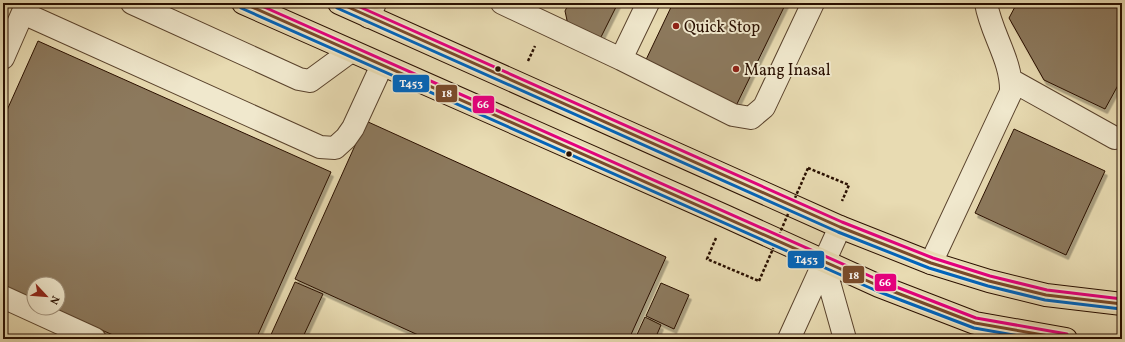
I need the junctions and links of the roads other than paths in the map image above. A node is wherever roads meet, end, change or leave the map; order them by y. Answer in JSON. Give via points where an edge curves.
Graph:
{"nodes":[{"id":1,"x":132,"y":3,"type":"edge"},
{"id":2,"x":243,"y":3,"type":"edge"},
{"id":3,"x":339,"y":3,"type":"edge"},
{"id":4,"x":502,"y":3,"type":"edge"},
{"id":5,"x":648,"y":3,"type":"edge"},
{"id":6,"x":813,"y":3,"type":"edge"},
{"id":7,"x":986,"y":3,"type":"edge"},
{"id":8,"x":25,"y":8,"type":"edge"},
{"id":9,"x":372,"y":10,"type":"edge"},
{"id":10,"x":536,"y":14,"type":"edge"},
{"id":11,"x":351,"y":51,"type":"junction"},
{"id":12,"x":3,"y":58,"type":"edge"},
{"id":13,"x":621,"y":59,"type":"junction"},
{"id":14,"x":382,"y":65,"type":"junction"},
{"id":15,"x":1011,"y":80,"type":"junction"},
{"id":16,"x":1115,"y":138,"type":"dead end"},
{"id":17,"x":837,"y":225,"type":"junction"},
{"id":18,"x":823,"y":261,"type":"junction"},
{"id":19,"x":931,"y":263,"type":"junction"},
{"id":20,"x":3,"y":297,"type":"edge"},
{"id":21,"x":1122,"y":304,"type":"edge"},
{"id":22,"x":95,"y":339,"type":"edge"},
{"id":23,"x":789,"y":339,"type":"edge"},
{"id":24,"x":845,"y":339,"type":"edge"},
{"id":25,"x":1066,"y":339,"type":"edge"}],
"edges":[{"from":1,"to":11,"type":"lane","via":[[299,79],[310,81]]},
{"from":2,"to":11,"type":"main road"},
{"from":3,"to":9,"type":"main road"},
{"from":4,"to":10,"type":"lane"},
{"from":5,"to":13,"type":"lane"},
{"from":6,"to":13,"type":"lane","via":[[764,107],[751,118],[733,115]]},
{"from":7,"to":15,"type":"lane"},
{"from":8,"to":12,"type":"lane"},
{"from":8,"to":14,"type":"lane","via":[[320,147],[335,148],[346,138]]},
{"from":9,"to":17,"type":"main road","via":[[517,83]]},
{"from":10,"to":13,"type":"lane"},
{"from":11,"to":14,"type":"main road"},
{"from":14,"to":18,"type":"main road"},
{"from":15,"to":16,"type":"lane"},
{"from":15,"to":19,"type":"lane","via":[[1008,102]]},
{"from":17,"to":18,"type":"lane"},
{"from":17,"to":19,"type":"main road"},
{"from":18,"to":23,"type":"lane"},
{"from":18,"to":24,"type":"lane"},
{"from":18,"to":25,"type":"main road","via":[[975,323]]},
{"from":19,"to":21,"type":"main road","via":[[989,282],[1046,295]]},
{"from":20,"to":22,"type":"lane"}]}
